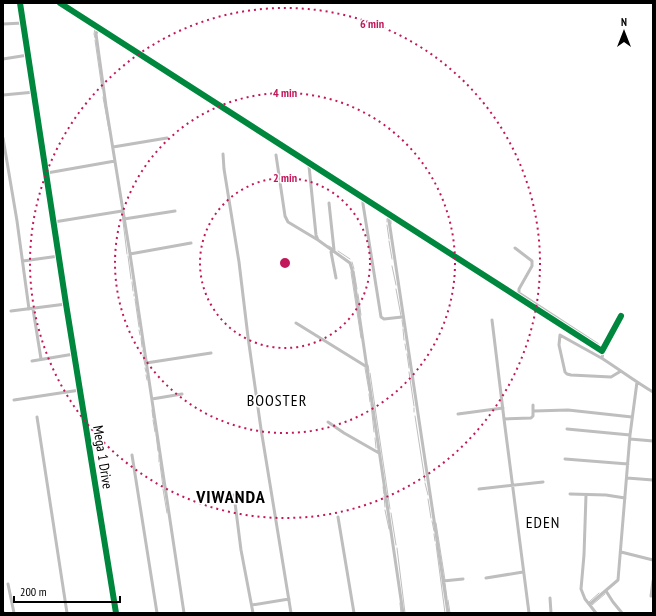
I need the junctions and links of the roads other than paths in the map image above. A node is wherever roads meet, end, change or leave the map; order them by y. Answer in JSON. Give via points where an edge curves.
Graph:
{"nodes":[{"id":1,"x":20,"y":3,"type":"edge"},
{"id":2,"x":60,"y":3,"type":"edge"},
{"id":3,"x":23,"y":23,"type":"junction"},
{"id":4,"x":3,"y":24,"type":"edge"},
{"id":5,"x":98,"y":28,"type":"junction"},
{"id":6,"x":28,"y":56,"type":"junction"},
{"id":7,"x":3,"y":59,"type":"edge"},
{"id":8,"x":35,"y":92,"type":"junction"},
{"id":9,"x":3,"y":95,"type":"edge"},
{"id":10,"x":3,"y":138,"type":"edge"},
{"id":11,"x":166,"y":138,"type":"dead end"},
{"id":12,"x":113,"y":147,"type":"junction"},
{"id":13,"x":223,"y":154,"type":"dead end"},
{"id":14,"x":276,"y":155,"type":"dead end"},
{"id":15,"x":5,"y":160,"type":"edge"},
{"id":16,"x":115,"y":161,"type":"junction"},
{"id":17,"x":309,"y":166,"type":"dead end"},
{"id":18,"x":47,"y":173,"type":"junction"},
{"id":19,"x":363,"y":198,"type":"junction"},
{"id":20,"x":329,"y":203,"type":"dead end"},
{"id":21,"x":122,"y":211,"type":"junction"},
{"id":22,"x":175,"y":211,"type":"dead end"},
{"id":23,"x":388,"y":214,"type":"junction"},
{"id":24,"x":124,"y":219,"type":"junction"},
{"id":25,"x":54,"y":222,"type":"junction"},
{"id":26,"x":318,"y":240,"type":"junction"},
{"id":27,"x":191,"y":243,"type":"dead end"},
{"id":28,"x":515,"y":248,"type":"dead end"},
{"id":29,"x":334,"y":250,"type":"junction"},
{"id":30,"x":130,"y":254,"type":"junction"},
{"id":31,"x":59,"y":256,"type":"junction"},
{"id":32,"x":23,"y":261,"type":"junction"},
{"id":33,"x":336,"y":278,"type":"dead end"},
{"id":34,"x":66,"y":304,"type":"junction"},
{"id":35,"x":29,"y":309,"type":"junction"},
{"id":36,"x":33,"y":309,"type":"junction"},
{"id":37,"x":11,"y":311,"type":"dead end"},
{"id":38,"x":621,"y":316,"type":"dead end"},
{"id":39,"x":402,"y":317,"type":"junction"},
{"id":40,"x":492,"y":320,"type":"dead end"},
{"id":41,"x":296,"y":323,"type":"dead end"},
{"id":42,"x":602,"y":351,"type":"junction"},
{"id":43,"x":211,"y":353,"type":"dead end"},
{"id":44,"x":74,"y":354,"type":"junction"},
{"id":45,"x":602,"y":358,"type":"junction"},
{"id":46,"x":40,"y":359,"type":"junction"},
{"id":47,"x":32,"y":361,"type":"dead end"},
{"id":48,"x":146,"y":362,"type":"junction"},
{"id":49,"x":367,"y":367,"type":"junction"},
{"id":50,"x":621,"y":371,"type":"junction"},
{"id":51,"x":637,"y":382,"type":"junction"},
{"id":52,"x":80,"y":390,"type":"junction"},
{"id":53,"x":653,"y":392,"type":"edge"},
{"id":54,"x":182,"y":394,"type":"dead end"},
{"id":55,"x":152,"y":399,"type":"junction"},
{"id":56,"x":14,"y":400,"type":"dead end"},
{"id":57,"x":533,"y":405,"type":"dead end"},
{"id":58,"x":503,"y":408,"type":"junction"},
{"id":59,"x":534,"y":411,"type":"junction"},
{"id":60,"x":458,"y":414,"type":"dead end"},
{"id":61,"x":37,"y":417,"type":"dead end"},
{"id":62,"x":632,"y":417,"type":"junction"},
{"id":63,"x":504,"y":419,"type":"junction"},
{"id":64,"x":328,"y":422,"type":"dead end"},
{"id":65,"x":567,"y":429,"type":"dead end"},
{"id":66,"x":630,"y":435,"type":"junction"},
{"id":67,"x":630,"y":439,"type":"junction"},
{"id":68,"x":653,"y":441,"type":"edge"},
{"id":69,"x":379,"y":453,"type":"junction"},
{"id":70,"x":132,"y":455,"type":"dead end"},
{"id":71,"x":565,"y":459,"type":"dead end"},
{"id":72,"x":628,"y":464,"type":"junction"},
{"id":73,"x":627,"y":478,"type":"junction"},
{"id":74,"x":653,"y":480,"type":"edge"},
{"id":75,"x":543,"y":482,"type":"dead end"},
{"id":76,"x":513,"y":486,"type":"junction"},
{"id":77,"x":479,"y":489,"type":"dead end"},
{"id":78,"x":570,"y":494,"type":"dead end"},
{"id":79,"x":234,"y":495,"type":"dead end"},
{"id":80,"x":586,"y":495,"type":"junction"},
{"id":81,"x":624,"y":498,"type":"junction"},
{"id":82,"x":338,"y":517,"type":"dead end"},
{"id":83,"x":621,"y":552,"type":"junction"},
{"id":84,"x":653,"y":560,"type":"edge"},
{"id":85,"x":523,"y":572,"type":"junction"},
{"id":86,"x":486,"y":578,"type":"dead end"},
{"id":87,"x":463,"y":579,"type":"dead end"},
{"id":88,"x":443,"y":581,"type":"junction"},
{"id":89,"x":653,"y":581,"type":"edge"},
{"id":90,"x":8,"y":584,"type":"dead end"},
{"id":91,"x":606,"y":591,"type":"junction"},
{"id":92,"x":651,"y":596,"type":"dead end"},
{"id":93,"x":289,"y":598,"type":"junction"},
{"id":94,"x":550,"y":598,"type":"dead end"},
{"id":95,"x":590,"y":604,"type":"junction"},
{"id":96,"x":252,"y":605,"type":"junction"},
{"id":97,"x":14,"y":613,"type":"edge"},
{"id":98,"x":67,"y":613,"type":"edge"},
{"id":99,"x":116,"y":613,"type":"edge"},
{"id":100,"x":157,"y":613,"type":"edge"},
{"id":101,"x":184,"y":613,"type":"edge"},
{"id":102,"x":253,"y":613,"type":"edge"},
{"id":103,"x":291,"y":613,"type":"edge"},
{"id":104,"x":354,"y":613,"type":"edge"},
{"id":105,"x":403,"y":613,"type":"edge"},
{"id":106,"x":448,"y":613,"type":"edge"},
{"id":107,"x":529,"y":613,"type":"edge"},
{"id":108,"x":551,"y":613,"type":"edge"},
{"id":109,"x":596,"y":613,"type":"edge"},
{"id":110,"x":622,"y":613,"type":"edge"}],
"edges":[{"from":1,"to":3,"type":"street","name":"Mega 1 Drive"},
{"from":2,"to":5,"type":"street"},
{"from":3,"to":4,"type":"street"},
{"from":3,"to":6,"type":"street","name":"Mega 1 Drive"},
{"from":5,"to":12,"type":"street","via":[[96,34]]},
{"from":5,"to":19,"type":"street"},
{"from":6,"to":7,"type":"street"},
{"from":6,"to":8,"type":"street","name":"Mega 1 Drive"},
{"from":8,"to":9,"type":"street"},
{"from":8,"to":18,"type":"street","name":"Mega 1 Drive"},
{"from":10,"to":15,"type":"street"},
{"from":11,"to":12,"type":"street"},
{"from":12,"to":16,"type":"street"},
{"from":13,"to":93,"type":"street","via":[[248,336]]},
{"from":14,"to":26,"type":"street","via":[[285,216],[288,222]]},
{"from":15,"to":32,"type":"street"},
{"from":16,"to":18,"type":"street"},
{"from":16,"to":21,"type":"street"},
{"from":17,"to":26,"type":"street"},
{"from":18,"to":25,"type":"street","name":"Mega 1 Drive"},
{"from":19,"to":23,"type":"street"},
{"from":19,"to":39,"type":"street","via":[[381,317]]},
{"from":20,"to":29,"type":"street"},
{"from":21,"to":24,"type":"street"},
{"from":21,"to":25,"type":"street"},
{"from":22,"to":24,"type":"street"},
{"from":23,"to":39,"type":"street"},
{"from":23,"to":42,"type":"street"},
{"from":24,"to":30,"type":"street"},
{"from":25,"to":31,"type":"street","name":"Mega 1 Drive"},
{"from":26,"to":29,"type":"street"},
{"from":27,"to":30,"type":"street"},
{"from":28,"to":42,"type":"street","via":[[532,262],[519,293],[597,344]]},
{"from":29,"to":33,"type":"street","via":[[331,252]]},
{"from":29,"to":49,"type":"street","via":[[351,266]]},
{"from":30,"to":48,"type":"street"},
{"from":31,"to":32,"type":"street"},
{"from":31,"to":34,"type":"street","name":"Mega 1 Drive"},
{"from":32,"to":35,"type":"street"},
{"from":34,"to":36,"type":"street"},
{"from":34,"to":44,"type":"street","name":"Mega 1 Drive"},
{"from":35,"to":36,"type":"street"},
{"from":35,"to":37,"type":"street"},
{"from":36,"to":46,"type":"street"},
{"from":38,"to":42,"type":"street"},
{"from":39,"to":88,"type":"street"},
{"from":40,"to":58,"type":"street"},
{"from":41,"to":49,"type":"street"},
{"from":42,"to":45,"type":"street"},
{"from":43,"to":48,"type":"street"},
{"from":44,"to":46,"type":"street"},
{"from":44,"to":52,"type":"street","name":"Mega 1 Drive"},
{"from":45,"to":50,"type":"street"},
{"from":45,"to":50,"type":"street","via":[[560,334],[559,345],[567,374],[611,377]]},
{"from":46,"to":47,"type":"street"},
{"from":48,"to":55,"type":"street"},
{"from":49,"to":69,"type":"street"},
{"from":50,"to":51,"type":"street"},
{"from":51,"to":53,"type":"street"},
{"from":51,"to":62,"type":"street"},
{"from":52,"to":56,"type":"street"},
{"from":52,"to":99,"type":"street","name":"Mega 1 Drive"},
{"from":54,"to":55,"type":"street"},
{"from":55,"to":101,"type":"street"},
{"from":57,"to":59,"type":"street"},
{"from":58,"to":60,"type":"street"},
{"from":58,"to":63,"type":"street"},
{"from":59,"to":62,"type":"street","via":[[568,410]]},
{"from":59,"to":63,"type":"street","via":[[531,418]]},
{"from":61,"to":98,"type":"street"},
{"from":62,"to":66,"type":"street"},
{"from":63,"to":76,"type":"street"},
{"from":64,"to":69,"type":"street"},
{"from":65,"to":66,"type":"street"},
{"from":66,"to":67,"type":"street"},
{"from":67,"to":68,"type":"street"},
{"from":67,"to":72,"type":"street"},
{"from":69,"to":105,"type":"street"},
{"from":70,"to":100,"type":"street"},
{"from":71,"to":72,"type":"street"},
{"from":72,"to":73,"type":"street"},
{"from":73,"to":74,"type":"street"},
{"from":73,"to":81,"type":"street"},
{"from":75,"to":76,"type":"street"},
{"from":76,"to":77,"type":"street"},
{"from":76,"to":85,"type":"street"},
{"from":78,"to":80,"type":"street"},
{"from":79,"to":96,"type":"street"},
{"from":80,"to":81,"type":"street"},
{"from":80,"to":95,"type":"street","via":[[581,589]]},
{"from":81,"to":83,"type":"street"},
{"from":82,"to":104,"type":"street"},
{"from":83,"to":84,"type":"street"},
{"from":83,"to":91,"type":"street","via":[[618,580]]},
{"from":85,"to":86,"type":"street"},
{"from":85,"to":107,"type":"street"},
{"from":87,"to":88,"type":"street"},
{"from":88,"to":106,"type":"street"},
{"from":89,"to":92,"type":"street"},
{"from":90,"to":97,"type":"street"},
{"from":91,"to":95,"type":"street"},
{"from":91,"to":110,"type":"street"},
{"from":93,"to":96,"type":"street"},
{"from":93,"to":103,"type":"street"},
{"from":94,"to":108,"type":"street"},
{"from":95,"to":109,"type":"street"},
{"from":96,"to":102,"type":"street"}]}
